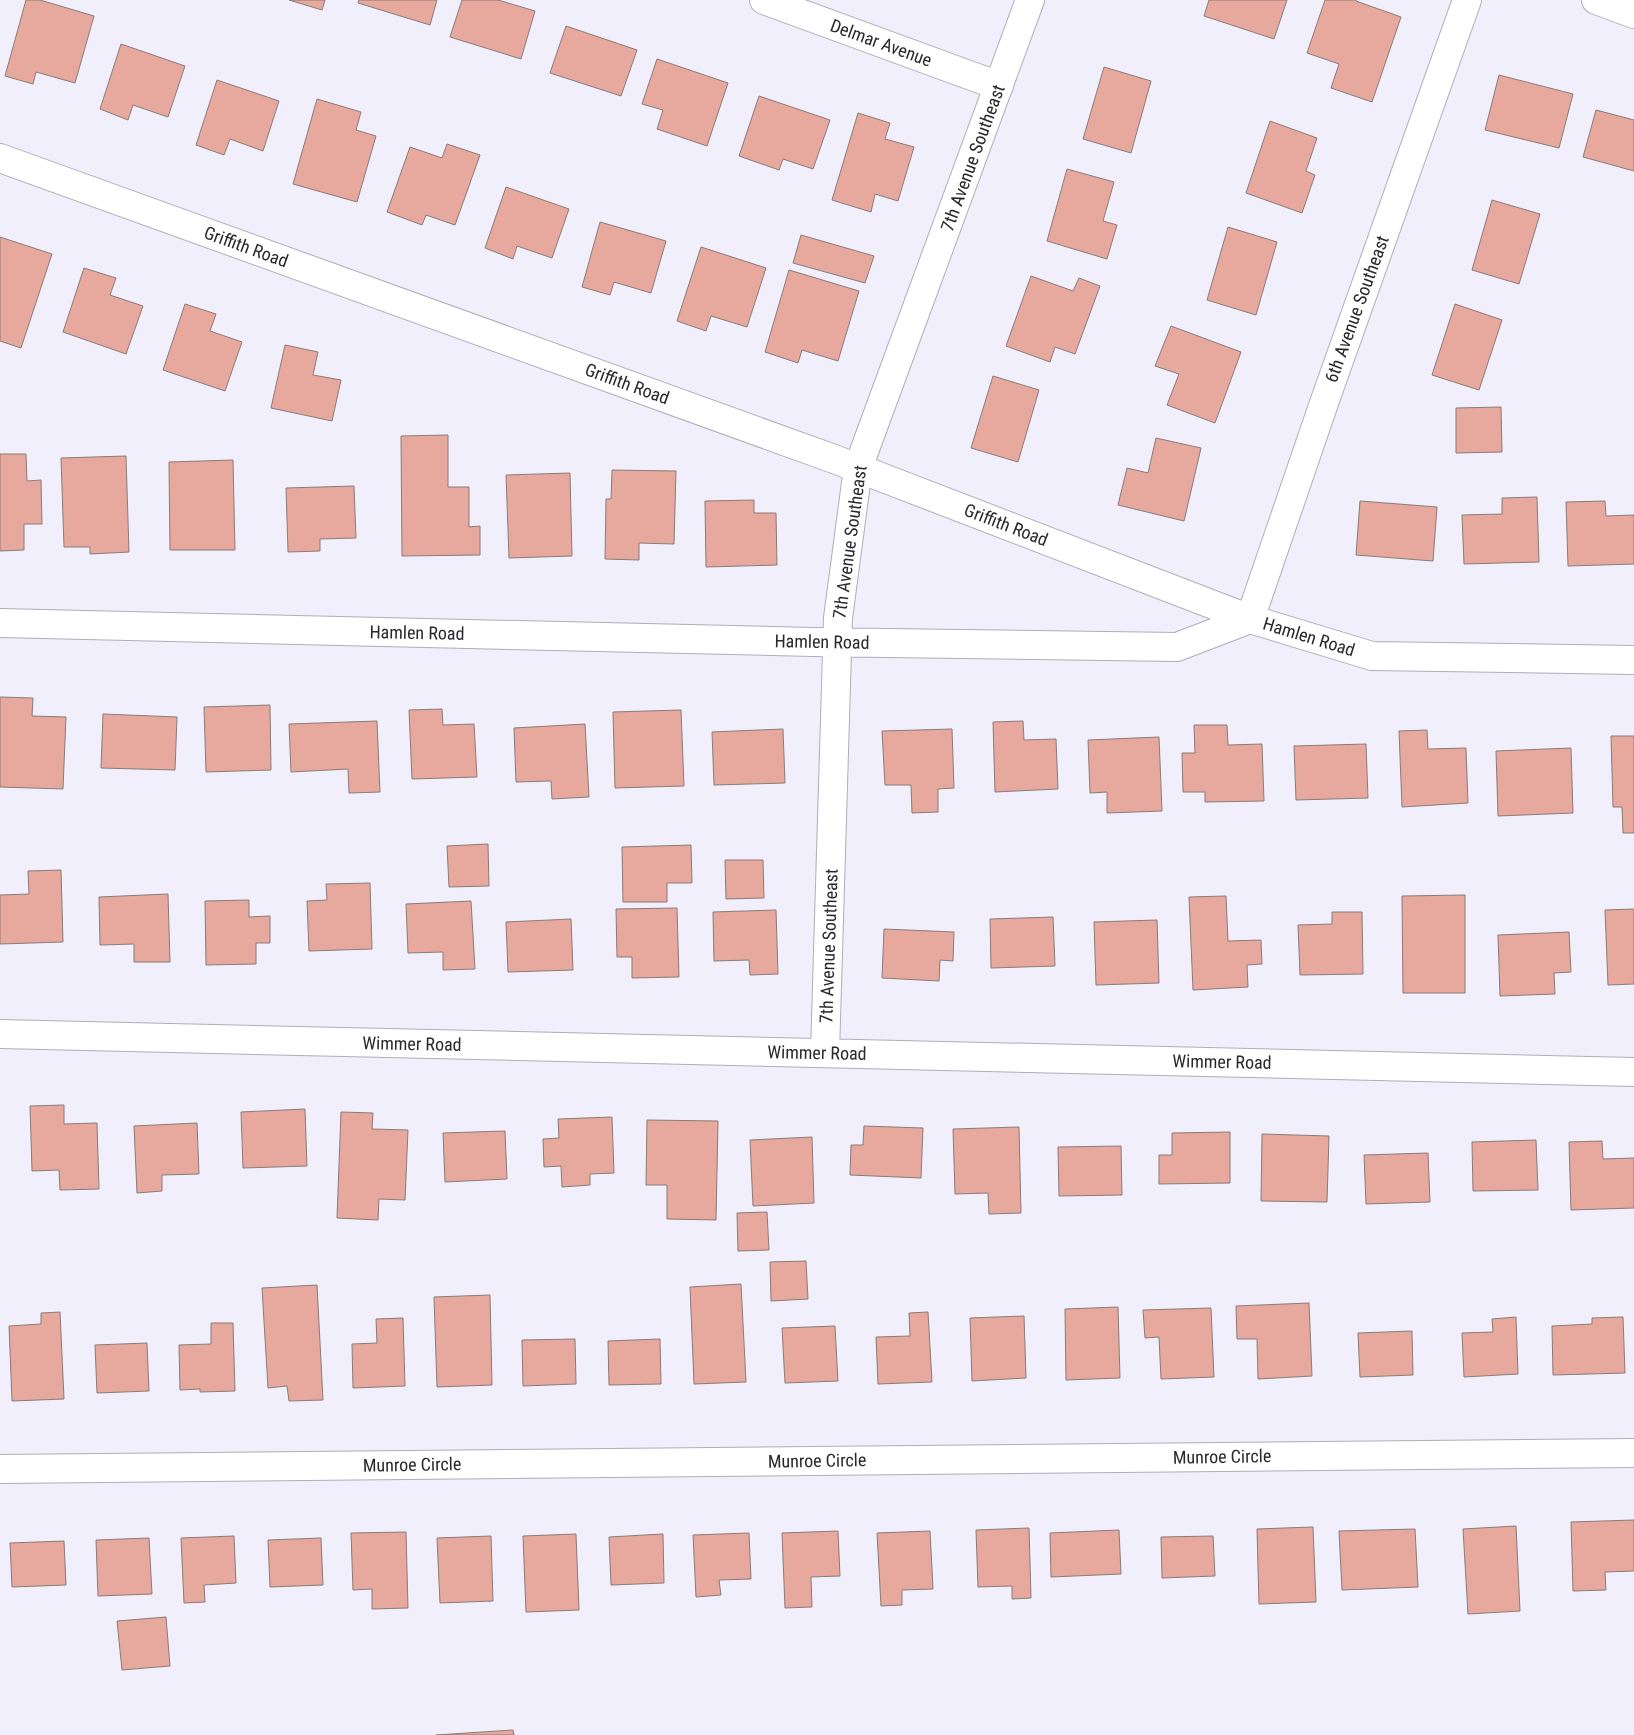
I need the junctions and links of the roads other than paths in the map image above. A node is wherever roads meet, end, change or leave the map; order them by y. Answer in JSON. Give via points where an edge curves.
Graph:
{"nodes":[{"id":1,"x":764,"y":0,"type":"edge"},
{"id":2,"x":1030,"y":0,"type":"edge"},
{"id":3,"x":1467,"y":0,"type":"edge"},
{"id":4,"x":1596,"y":0,"type":"edge"},
{"id":5,"x":1634,"y":14,"type":"edge"},
{"id":6,"x":999,"y":86,"type":"junction"},
{"id":7,"x":0,"y":158,"type":"edge"},
{"id":8,"x":858,"y":468,"type":"junction"},
{"id":9,"x":1250,"y":619,"type":"junction"},
{"id":10,"x":0,"y":623,"type":"edge"},
{"id":11,"x":838,"y":642,"type":"junction"},
{"id":12,"x":1634,"y":660,"type":"edge"},
{"id":13,"x":0,"y":1034,"type":"edge"},
{"id":14,"x":825,"y":1053,"type":"junction"},
{"id":15,"x":1634,"y":1072,"type":"edge"},
{"id":16,"x":1634,"y":1453,"type":"edge"},
{"id":17,"x":0,"y":1469,"type":"edge"}],
"edges":[{"from":1,"to":6,"type":"street","name":"Delmar Avenue"},
{"from":2,"to":6,"type":"street","name":"7th Avenue Southeast"},
{"from":3,"to":9,"type":"street","name":"6th Avenue Southeast"},
{"from":4,"to":5,"type":"street"},
{"from":6,"to":8,"type":"street","name":"7th Avenue Southeast"},
{"from":7,"to":8,"type":"street","name":"Griffith Road"},
{"from":8,"to":9,"type":"street","name":"Griffith Road"},
{"from":8,"to":11,"type":"street","name":"7th Avenue Southeast","via":[[838,618]]},
{"from":9,"to":11,"type":"street","name":"Hamlen Road","via":[[1177,647]]},
{"from":9,"to":12,"type":"street","name":"Hamlen Road","via":[[1372,656]]},
{"from":10,"to":11,"type":"street","name":"Hamlen Road"},
{"from":11,"to":14,"type":"street","name":"7th Avenue Southeast"},
{"from":13,"to":14,"type":"street","name":"Wimmer Road"},
{"from":14,"to":15,"type":"street","name":"Wimmer Road"},
{"from":16,"to":17,"type":"street","name":"Munroe Circle"}]}
